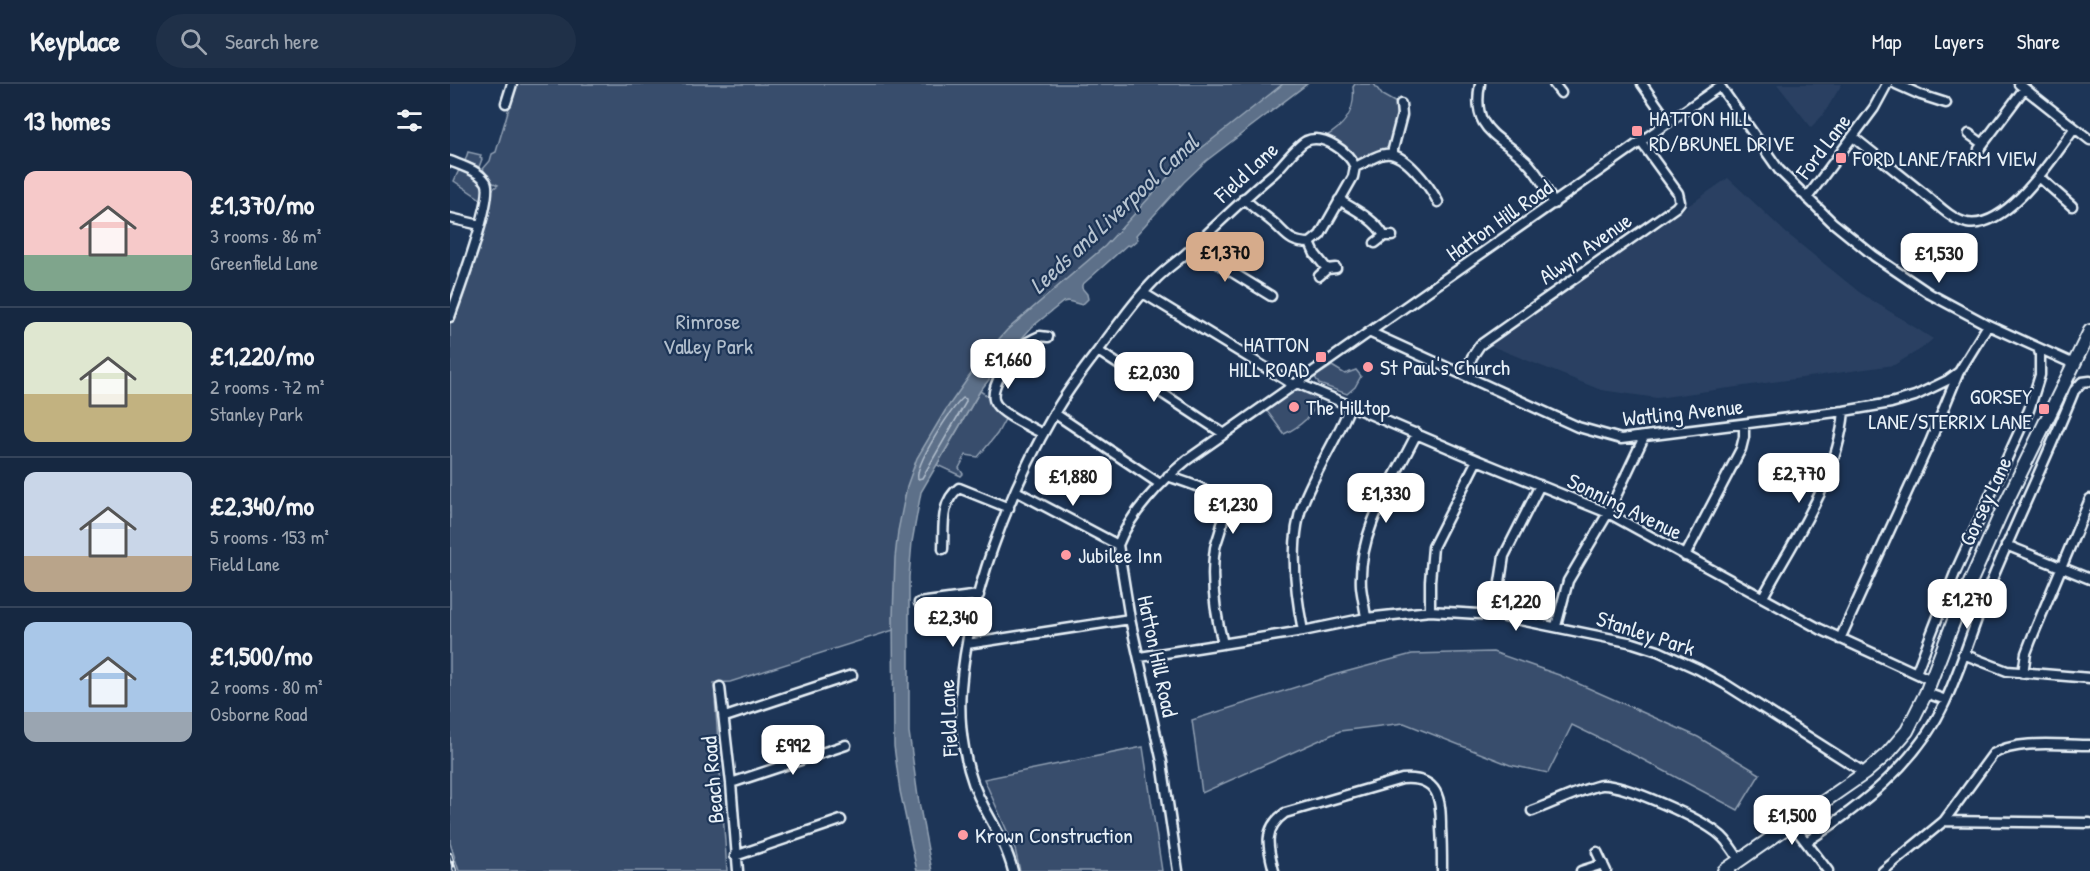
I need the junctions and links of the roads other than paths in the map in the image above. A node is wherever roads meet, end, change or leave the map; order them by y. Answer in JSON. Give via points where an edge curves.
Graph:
{"nodes":[{"id":1,"x":512,"y":84,"type":"edge"},
{"id":2,"x":1480,"y":84,"type":"edge"},
{"id":3,"x":1554,"y":84,"type":"edge"},
{"id":4,"x":1642,"y":84,"type":"edge"},
{"id":5,"x":1887,"y":84,"type":"edge"},
{"id":6,"x":1896,"y":84,"type":"edge"},
{"id":7,"x":2021,"y":86,"type":"edge"},
{"id":8,"x":1561,"y":93,"type":"dead end"},
{"id":9,"x":506,"y":103,"type":"dead end"},
{"id":10,"x":1946,"y":103,"type":"dead end"},
{"id":11,"x":1401,"y":104,"type":"dead end"},
{"id":12,"x":1668,"y":121,"type":"junction"},
{"id":13,"x":2074,"y":129,"type":"junction"},
{"id":14,"x":1969,"y":134,"type":"dead end"},
{"id":15,"x":1853,"y":137,"type":"junction"},
{"id":16,"x":2090,"y":140,"type":"edge"},
{"id":17,"x":1641,"y":142,"type":"junction"},
{"id":18,"x":1392,"y":153,"type":"junction"},
{"id":19,"x":450,"y":160,"type":"edge"},
{"id":20,"x":1355,"y":167,"type":"junction"},
{"id":21,"x":2039,"y":177,"type":"junction"},
{"id":22,"x":1244,"y":198,"type":"junction"},
{"id":23,"x":1807,"y":198,"type":"junction"},
{"id":24,"x":1339,"y":200,"type":"junction"},
{"id":25,"x":1438,"y":202,"type":"dead end"},
{"id":26,"x":1554,"y":204,"type":"junction"},
{"id":27,"x":2072,"y":206,"type":"dead end"},
{"id":28,"x":450,"y":218,"type":"edge"},
{"id":29,"x":480,"y":225,"type":"junction"},
{"id":30,"x":1310,"y":243,"type":"junction"},
{"id":31,"x":1375,"y":243,"type":"dead end"},
{"id":32,"x":1192,"y":248,"type":"junction"},
{"id":33,"x":1319,"y":276,"type":"dead end"},
{"id":34,"x":1143,"y":293,"type":"junction"},
{"id":35,"x":1272,"y":296,"type":"dead end"},
{"id":36,"x":450,"y":317,"type":"edge"},
{"id":37,"x":1988,"y":325,"type":"junction"},
{"id":38,"x":2090,"y":331,"type":"edge"},
{"id":39,"x":1369,"y":332,"type":"junction"},
{"id":40,"x":1048,"y":337,"type":"dead end"},
{"id":41,"x":2038,"y":348,"type":"junction"},
{"id":42,"x":1098,"y":351,"type":"junction"},
{"id":43,"x":2073,"y":364,"type":"junction"},
{"id":44,"x":1959,"y":372,"type":"junction"},
{"id":45,"x":1465,"y":375,"type":"junction"},
{"id":46,"x":2088,"y":381,"type":"edge"},
{"id":47,"x":1296,"y":384,"type":"junction"},
{"id":48,"x":1350,"y":406,"type":"junction"},
{"id":49,"x":1844,"y":411,"type":"junction"},
{"id":50,"x":1054,"y":413,"type":"junction"},
{"id":51,"x":1744,"y":424,"type":"junction"},
{"id":52,"x":1043,"y":434,"type":"junction"},
{"id":53,"x":1224,"y":434,"type":"junction"},
{"id":54,"x":1417,"y":434,"type":"junction"},
{"id":55,"x":1644,"y":437,"type":"junction"},
{"id":56,"x":1477,"y":460,"type":"junction"},
{"id":57,"x":1168,"y":476,"type":"junction"},
{"id":58,"x":1160,"y":484,"type":"junction"},
{"id":59,"x":1540,"y":485,"type":"junction"},
{"id":60,"x":1016,"y":491,"type":"junction"},
{"id":61,"x":2090,"y":499,"type":"edge"},
{"id":62,"x":1009,"y":508,"type":"junction"},
{"id":63,"x":1608,"y":513,"type":"junction"},
{"id":64,"x":1118,"y":545,"type":"junction"},
{"id":65,"x":2006,"y":545,"type":"junction"},
{"id":66,"x":943,"y":549,"type":"dead end"},
{"id":67,"x":1685,"y":556,"type":"junction"},
{"id":68,"x":2061,"y":568,"type":"junction"},
{"id":69,"x":2090,"y":579,"type":"edge"},
{"id":70,"x":979,"y":595,"type":"junction"},
{"id":71,"x":1762,"y":597,"type":"junction"},
{"id":72,"x":919,"y":603,"type":"dead end"},
{"id":73,"x":1430,"y":611,"type":"junction"},
{"id":74,"x":1495,"y":615,"type":"junction"},
{"id":75,"x":1130,"y":618,"type":"junction"},
{"id":76,"x":1366,"y":618,"type":"junction"},
{"id":77,"x":1556,"y":626,"type":"junction"},
{"id":78,"x":1303,"y":631,"type":"junction"},
{"id":79,"x":1840,"y":639,"type":"junction"},
{"id":80,"x":967,"y":644,"type":"junction"},
{"id":81,"x":1222,"y":644,"type":"junction"},
{"id":82,"x":1963,"y":654,"type":"junction"},
{"id":83,"x":1140,"y":657,"type":"junction"},
{"id":84,"x":2023,"y":673,"type":"junction"},
{"id":85,"x":1916,"y":674,"type":"junction"},
{"id":86,"x":852,"y":675,"type":"dead end"},
{"id":87,"x":2090,"y":678,"type":"edge"},
{"id":88,"x":1931,"y":680,"type":"junction"},
{"id":89,"x":720,"y":687,"type":"dead end"},
{"id":90,"x":1926,"y":693,"type":"junction"},
{"id":91,"x":1946,"y":700,"type":"junction"},
{"id":92,"x":724,"y":717,"type":"junction"},
{"id":93,"x":846,"y":745,"type":"dead end"},
{"id":94,"x":2090,"y":745,"type":"edge"},
{"id":95,"x":1865,"y":773,"type":"junction"},
{"id":96,"x":731,"y":783,"type":"junction"},
{"id":97,"x":1532,"y":811,"type":"dead end"},
{"id":98,"x":842,"y":819,"type":"dead end"},
{"id":99,"x":1944,"y":821,"type":"junction"},
{"id":100,"x":2090,"y":824,"type":"edge"},
{"id":101,"x":1793,"y":825,"type":"junction"},
{"id":102,"x":1806,"y":842,"type":"junction"},
{"id":103,"x":1597,"y":852,"type":"dead end"},
{"id":104,"x":735,"y":856,"type":"junction"},
{"id":105,"x":1740,"y":860,"type":"junction"},
{"id":106,"x":1604,"y":868,"type":"edge"},
{"id":107,"x":738,"y":871,"type":"edge"},
{"id":108,"x":1013,"y":871,"type":"edge"},
{"id":109,"x":1178,"y":871,"type":"edge"},
{"id":110,"x":1274,"y":871,"type":"edge"},
{"id":111,"x":1442,"y":871,"type":"edge"},
{"id":112,"x":1581,"y":871,"type":"edge"},
{"id":113,"x":1724,"y":871,"type":"edge"},
{"id":114,"x":1828,"y":871,"type":"edge"},
{"id":115,"x":1883,"y":871,"type":"edge"}],
"edges":[{"from":1,"to":9,"type":"street"},
{"from":2,"to":26,"type":"street","via":[[1476,101],[1481,119],[1493,136],[1528,163]]},
{"from":3,"to":8,"type":"street"},
{"from":4,"to":12,"type":"street"},
{"from":5,"to":15,"type":"street","name":"Ford Lane"},
{"from":6,"to":10,"type":"street"},
{"from":7,"to":13,"type":"street"},
{"from":7,"to":14,"type":"street","via":[[1981,146]]},
{"from":11,"to":18,"type":"street"},
{"from":12,"to":17,"type":"street","name":"Hatton Hill Road"},
{"from":12,"to":23,"type":"street","name":"Hatton Hill Road","via":[[1720,86],[1779,170]]},
{"from":13,"to":16,"type":"street"},
{"from":13,"to":21,"type":"street"},
{"from":15,"to":21,"type":"street","via":[[1947,212],[1967,223],[1987,221],[2000,213]]},
{"from":15,"to":23,"type":"street","name":"Ford Lane"},
{"from":17,"to":26,"type":"street","name":"Hatton Hill Road"},
{"from":17,"to":45,"type":"street","name":"Alwyn Avenue","via":[[1678,193],[1680,202],[1480,345]]},
{"from":18,"to":20,"type":"street"},
{"from":18,"to":25,"type":"street","via":[[1414,171]]},
{"from":19,"to":29,"type":"street","via":[[479,174],[487,184]]},
{"from":20,"to":22,"type":"street","name":"Field Lane","via":[[1345,153],[1327,142],[1305,141]]},
{"from":20,"to":24,"type":"street"},
{"from":21,"to":27,"type":"street"},
{"from":22,"to":30,"type":"street","via":[[1289,239]]},
{"from":22,"to":32,"type":"street","name":"Field Lane"},
{"from":23,"to":37,"type":"street","via":[[1874,256],[1930,294]]},
{"from":24,"to":30,"type":"street","via":[[1320,234]]},
{"from":24,"to":31,"type":"street","via":[[1388,236]]},
{"from":26,"to":39,"type":"street","name":"Hatton Hill Road"},
{"from":28,"to":29,"type":"street"},
{"from":29,"to":36,"type":"street"},
{"from":30,"to":33,"type":"street","via":[[1315,254],[1332,269]]},
{"from":32,"to":34,"type":"street","name":"Field Lane"},
{"from":32,"to":35,"type":"street"},
{"from":34,"to":42,"type":"street","name":"Field Lane"},
{"from":34,"to":47,"type":"street","name":"Sonning Avenue"},
{"from":37,"to":41,"type":"street"},
{"from":37,"to":44,"type":"street","name":"Watling Avenue"},
{"from":38,"to":43,"type":"main road","name":"Gorsey Lane"},
{"from":39,"to":45,"type":"street","name":"Watling Avenue"},
{"from":39,"to":47,"type":"street","name":"Hatton Hill Road"},
{"from":40,"to":52,"type":"street","via":[[1040,336],[1020,348],[998,379],[993,394],[995,404],[1002,410]]},
{"from":41,"to":43,"type":"street"},
{"from":41,"to":85,"type":"street","via":[[2040,375],[2029,410],[1955,573]]},
{"from":42,"to":50,"type":"street","name":"Field Lane"},
{"from":42,"to":53,"type":"street"},
{"from":43,"to":88,"type":"main road","name":"Gorsey Lane","via":[[1989,540]]},
{"from":44,"to":49,"type":"street","name":"Watling Avenue","via":[[1915,396]]},
{"from":44,"to":79,"type":"street"},
{"from":45,"to":55,"type":"street","name":"Watling Avenue","via":[[1578,427],[1620,439]]},
{"from":46,"to":65,"type":"street","name":"Gorsey Lane","via":[[2074,391]]},
{"from":47,"to":48,"type":"street","name":"Sonning Avenue"},
{"from":47,"to":53,"type":"street","name":"Hatton Hill Road"},
{"from":48,"to":54,"type":"street","name":"Sonning Avenue"},
{"from":48,"to":78,"type":"street","via":[[1303,500],[1294,569]]},
{"from":49,"to":51,"type":"street","name":"Watling Avenue"},
{"from":49,"to":71,"type":"street","via":[[1839,441],[1819,495]]},
{"from":50,"to":52,"type":"street","name":"Field Lane"},
{"from":50,"to":58,"type":"street"},
{"from":51,"to":55,"type":"street","name":"Watling Avenue"},
{"from":51,"to":67,"type":"street","via":[[1741,449]]},
{"from":52,"to":60,"type":"street","name":"Field Lane"},
{"from":53,"to":57,"type":"street","name":"Hatton Hill Road"},
{"from":54,"to":56,"type":"street","name":"Sonning Avenue"},
{"from":54,"to":76,"type":"street","via":[[1368,533],[1361,586]]},
{"from":55,"to":63,"type":"street"},
{"from":56,"to":59,"type":"street","name":"Sonning Avenue"},
{"from":56,"to":73,"type":"street","via":[[1433,547]]},
{"from":57,"to":58,"type":"street","name":"Hatton Hill Road"},
{"from":57,"to":81,"type":"street","via":[[1207,492],[1222,508],[1213,573]]},
{"from":58,"to":64,"type":"street","name":"Hatton Hill Road"},
{"from":59,"to":63,"type":"street","name":"Sonning Avenue"},
{"from":59,"to":74,"type":"street","via":[[1504,556]]},
{"from":60,"to":62,"type":"street","name":"Field Lane"},
{"from":60,"to":64,"type":"street"},
{"from":61,"to":68,"type":"street"},
{"from":62,"to":66,"type":"street","via":[[959,488],[948,501],[944,515]]},
{"from":62,"to":70,"type":"street","name":"Field Lane"},
{"from":63,"to":67,"type":"street","name":"Sonning Avenue"},
{"from":63,"to":77,"type":"street","via":[[1568,581]]},
{"from":64,"to":75,"type":"street","name":"Hatton Hill Road"},
{"from":65,"to":68,"type":"street"},
{"from":65,"to":82,"type":"street","name":"Gorsey Lane"},
{"from":67,"to":71,"type":"street","name":"Sonning Avenue"},
{"from":68,"to":69,"type":"street"},
{"from":68,"to":84,"type":"street","via":[[2028,647]]},
{"from":70,"to":72,"type":"street"},
{"from":70,"to":80,"type":"street","name":"Field Lane"},
{"from":71,"to":79,"type":"street","name":"Sonning Avenue"},
{"from":73,"to":74,"type":"street","name":"Stanley Park"},
{"from":73,"to":76,"type":"street","name":"Stanley Park"},
{"from":74,"to":77,"type":"street","name":"Stanley Park"},
{"from":75,"to":80,"type":"street"},
{"from":75,"to":83,"type":"street","name":"Hatton Hill Road"},
{"from":76,"to":78,"type":"street","name":"Stanley Park"},
{"from":77,"to":95,"type":"street","name":"Stanley Park","via":[[1633,643],[1698,669]]},
{"from":78,"to":81,"type":"street","name":"Stanley Park"},
{"from":79,"to":85,"type":"street","name":"Sonning Avenue"},
{"from":80,"to":108,"type":"street","name":"Field Lane","via":[[961,688],[963,740],[972,780],[1009,854]]},
{"from":81,"to":83,"type":"street","name":"Stanley Park"},
{"from":82,"to":84,"type":"street"},
{"from":82,"to":91,"type":"street","name":"Gorsey Lane"},
{"from":83,"to":109,"type":"street","name":"Hatton Hill Road","via":[[1162,762]]},
{"from":84,"to":87,"type":"street"},
{"from":85,"to":88,"type":"street","name":"Sonning Avenue"},
{"from":86,"to":92,"type":"street"},
{"from":88,"to":90,"type":"main road","name":"Gorsey Lane"},
{"from":89,"to":92,"type":"street","name":"Beach Road"},
{"from":90,"to":91,"type":"street"},
{"from":90,"to":95,"type":"main road","name":"Gorsey Lane","via":[[1907,731]]},
{"from":91,"to":102,"type":"street","name":"Gorsey Lane","via":[[1934,723],[1891,777]]},
{"from":92,"to":96,"type":"street","name":"Beach Road"},
{"from":93,"to":96,"type":"street"},
{"from":94,"to":99,"type":"street","via":[[2003,748],[1985,763]]},
{"from":95,"to":101,"type":"main road","name":"Gorsey Lane"},
{"from":96,"to":104,"type":"street","name":"Beach Road"},
{"from":97,"to":105,"type":"street","via":[[1599,785],[1613,786],[1658,802],[1710,828]]},
{"from":98,"to":104,"type":"street"},
{"from":99,"to":100,"type":"street"},
{"from":99,"to":115,"type":"street"},
{"from":101,"to":102,"type":"street"},
{"from":101,"to":105,"type":"main road","name":"Gorsey Lane"},
{"from":102,"to":114,"type":"street"},
{"from":103,"to":106,"type":"street"},
{"from":104,"to":107,"type":"street","name":"Beach Road"},
{"from":105,"to":113,"type":"main road","name":"Gorsey Lane"},
{"from":106,"to":112,"type":"street"},
{"from":110,"to":111,"type":"street","via":[[1267,844],[1270,831],[1285,813],[1414,778],[1436,791],[1441,801]]}]}
